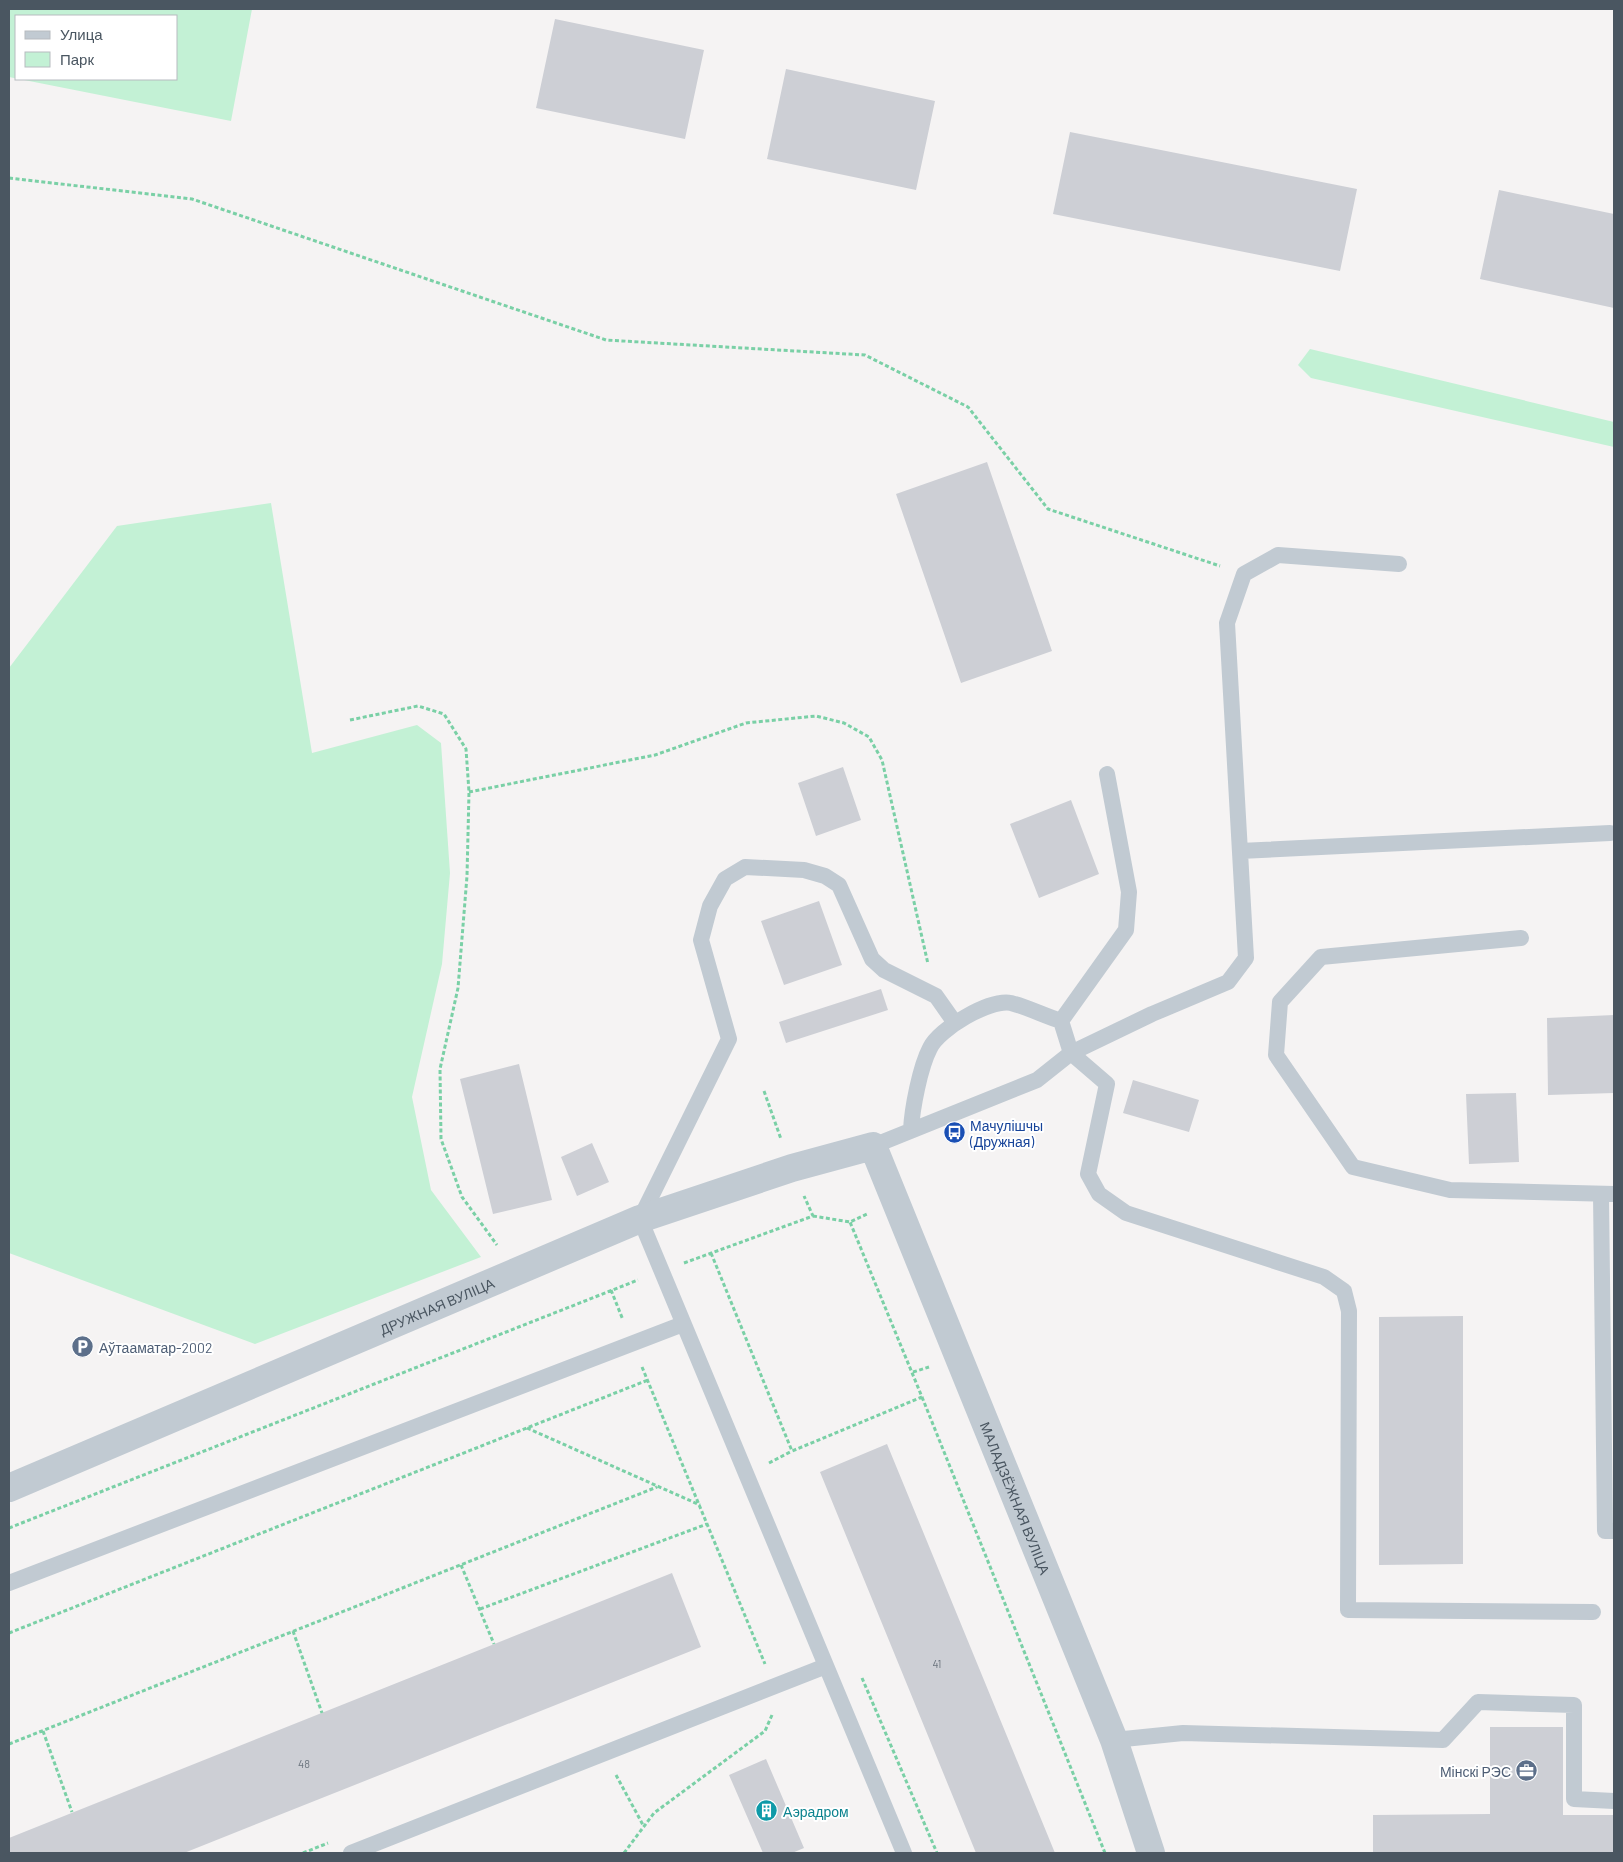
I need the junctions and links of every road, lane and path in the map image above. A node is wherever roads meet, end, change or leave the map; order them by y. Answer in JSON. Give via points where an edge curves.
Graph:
{"nodes":[{"id":1,"x":9,"y":178,"type":"edge"},
{"id":2,"x":1399,"y":564,"type":"dead end"},
{"id":3,"x":1244,"y":574,"type":"junction"},
{"id":4,"x":350,"y":720,"type":"dead end"},
{"id":5,"x":1108,"y":774,"type":"dead end"},
{"id":6,"x":469,"y":792,"type":"junction"},
{"id":7,"x":1610,"y":833,"type":"dead end"},
{"id":8,"x":1240,"y":851,"type":"junction"},
{"id":9,"x":1521,"y":938,"type":"dead end"},
{"id":10,"x":936,"y":996,"type":"junction"},
{"id":11,"x":1061,"y":1021,"type":"junction"},
{"id":12,"x":955,"y":1023,"type":"junction"},
{"id":13,"x":1071,"y":1053,"type":"junction"},
{"id":14,"x":764,"y":1091,"type":"dead end"},
{"id":15,"x":912,"y":1130,"type":"junction"},
{"id":16,"x":872,"y":1146,"type":"junction"},
{"id":17,"x":792,"y":1168,"type":"junction"},
{"id":18,"x":1608,"y":1194,"type":"edge"},
{"id":19,"x":640,"y":1219,"type":"junction"},
{"id":20,"x":850,"y":1222,"type":"dead end"},
{"id":21,"x":711,"y":1253,"type":"junction"},
{"id":22,"x":661,"y":1271,"type":"junction"},
{"id":23,"x":517,"y":1272,"type":"junction"},
{"id":24,"x":611,"y":1290,"type":"junction"},
{"id":25,"x":683,"y":1324,"type":"junction"},
{"id":26,"x":633,"y":1344,"type":"junction"},
{"id":27,"x":648,"y":1380,"type":"junction"},
{"id":28,"x":922,"y":1397,"type":"junction"},
{"id":29,"x":527,"y":1428,"type":"junction"},
{"id":30,"x":792,"y":1451,"type":"junction"},
{"id":31,"x":773,"y":1472,"type":"dead end"},
{"id":32,"x":657,"y":1487,"type":"junction"},
{"id":33,"x":9,"y":1488,"type":"edge"},
{"id":34,"x":700,"y":1506,"type":"junction"},
{"id":35,"x":707,"y":1524,"type":"junction"},
{"id":36,"x":9,"y":1528,"type":"edge"},
{"id":37,"x":1614,"y":1530,"type":"edge"},
{"id":38,"x":461,"y":1565,"type":"junction"},
{"id":39,"x":9,"y":1583,"type":"edge"},
{"id":40,"x":480,"y":1609,"type":"junction"},
{"id":41,"x":1593,"y":1612,"type":"dead end"},
{"id":42,"x":293,"y":1631,"type":"junction"},
{"id":43,"x":9,"y":1633,"type":"edge"},
{"id":44,"x":494,"y":1644,"type":"dead end"},
{"id":45,"x":826,"y":1666,"type":"junction"},
{"id":46,"x":859,"y":1672,"type":"dead end"},
{"id":47,"x":778,"y":1685,"type":"junction"},
{"id":48,"x":322,"y":1713,"type":"dead end"},
{"id":49,"x":42,"y":1731,"type":"junction"},
{"id":50,"x":1114,"y":1740,"type":"junction"},
{"id":51,"x":9,"y":1744,"type":"edge"},
{"id":52,"x":605,"y":1754,"type":"junction"},
{"id":53,"x":1614,"y":1801,"type":"edge"},
{"id":54,"x":72,"y":1812,"type":"dead end"},
{"id":55,"x":643,"y":1825,"type":"junction"},
{"id":56,"x":337,"y":1840,"type":"dead end"},
{"id":57,"x":303,"y":1853,"type":"edge"},
{"id":58,"x":351,"y":1853,"type":"edge"},
{"id":59,"x":624,"y":1853,"type":"edge"},
{"id":60,"x":904,"y":1853,"type":"edge"},
{"id":61,"x":937,"y":1853,"type":"edge"},
{"id":62,"x":1105,"y":1853,"type":"edge"},
{"id":63,"x":1151,"y":1853,"type":"edge"}],
"edges":[{"from":1,"to":3,"type":"path","via":[[192,200],[606,340],[865,355],[968,407],[1048,509]]},
{"from":2,"to":3,"type":"lane","via":[[1278,556]]},
{"from":3,"to":8,"type":"lane","via":[[1227,623]]},
{"from":4,"to":6,"type":"path","via":[[418,706],[444,714],[466,748]]},
{"from":5,"to":11,"type":"lane","via":[[1129,892],[1126,930]]},
{"from":6,"to":10,"type":"path","via":[[655,755],[746,723],[816,716],[844,723],[869,737],[882,760]]},
{"from":6,"to":23,"type":"path","via":[[467,876],[458,988],[440,1070],[441,1139],[462,1197]]},
{"from":7,"to":8,"type":"lane"},
{"from":8,"to":13,"type":"lane","via":[[1246,958],[1228,982]]},
{"from":9,"to":18,"type":"lane","via":[[1321,957],[1280,1002],[1276,1055],[1353,1167],[1450,1190]]},
{"from":10,"to":12,"type":"lane"},
{"from":10,"to":19,"type":"lane","via":[[884,970],[872,959],[838,885],[825,876],[804,870],[745,867],[725,879],[710,906],[702,940],[729,1039]]},
{"from":11,"to":12,"type":"lane","via":[[1009,1003],[979,1009]]},
{"from":11,"to":13,"type":"lane"},
{"from":12,"to":15,"type":"lane","via":[[930,1047],[912,1108]]},
{"from":13,"to":15,"type":"lane","via":[[1037,1080]]},
{"from":13,"to":41,"type":"lane","via":[[1107,1084],[1088,1174],[1099,1194],[1126,1213],[1324,1277],[1344,1291],[1349,1310],[1348,1610]]},
{"from":14,"to":17,"type":"path"},
{"from":15,"to":16,"type":"lane"},
{"from":16,"to":17,"type":"street","name":"ДРУЖНАЯ ВУЛІЦА"},
{"from":16,"to":50,"type":"street","name":"МАЛАДЗЁЖНАЯ ВУЛІЦА"},
{"from":17,"to":19,"type":"street","name":"ДРУЖНАЯ ВУЛІЦА"},
{"from":17,"to":21,"type":"path","via":[[813,1216]]},
{"from":18,"to":37,"type":"lane","via":[[1605,1531]]},
{"from":19,"to":22,"type":"lane"},
{"from":19,"to":23,"type":"street","name":"ДРУЖНАЯ ВУЛІЦА"},
{"from":20,"to":28,"type":"path"},
{"from":21,"to":22,"type":"path"},
{"from":21,"to":30,"type":"path"},
{"from":22,"to":24,"type":"path"},
{"from":22,"to":25,"type":"lane"},
{"from":23,"to":33,"type":"street","name":"ДРУЖНАЯ ВУЛІЦА"},
{"from":24,"to":26,"type":"path"},
{"from":24,"to":36,"type":"path"},
{"from":25,"to":26,"type":"lane"},
{"from":25,"to":45,"type":"lane"},
{"from":26,"to":27,"type":"path"},
{"from":26,"to":39,"type":"lane"},
{"from":27,"to":29,"type":"path"},
{"from":27,"to":34,"type":"path"},
{"from":28,"to":30,"type":"path"},
{"from":28,"to":62,"type":"path"},
{"from":29,"to":32,"type":"path"},
{"from":29,"to":43,"type":"path"},
{"from":30,"to":31,"type":"path","via":[[769,1463]]},
{"from":32,"to":34,"type":"path"},
{"from":32,"to":38,"type":"path"},
{"from":34,"to":35,"type":"path"},
{"from":35,"to":40,"type":"path"},
{"from":35,"to":47,"type":"path","via":[[767,1671]]},
{"from":38,"to":40,"type":"path"},
{"from":38,"to":42,"type":"path"},
{"from":40,"to":44,"type":"path"},
{"from":42,"to":48,"type":"path"},
{"from":42,"to":49,"type":"path"},
{"from":45,"to":47,"type":"lane"},
{"from":45,"to":60,"type":"lane"},
{"from":46,"to":61,"type":"path"},
{"from":47,"to":52,"type":"lane"},
{"from":47,"to":55,"type":"path","via":[[781,1694],[766,1731],[654,1813]]},
{"from":49,"to":51,"type":"path"},
{"from":49,"to":54,"type":"path"},
{"from":50,"to":53,"type":"lane","via":[[1182,1733],[1443,1740],[1478,1702],[1574,1704],[1574,1799]]},
{"from":50,"to":63,"type":"street","name":"МАЛАДЗЁЖНАЯ ВУЛІЦА"},
{"from":52,"to":55,"type":"path"},
{"from":52,"to":58,"type":"lane"},
{"from":55,"to":59,"type":"path"},
{"from":56,"to":57,"type":"path"}]}
